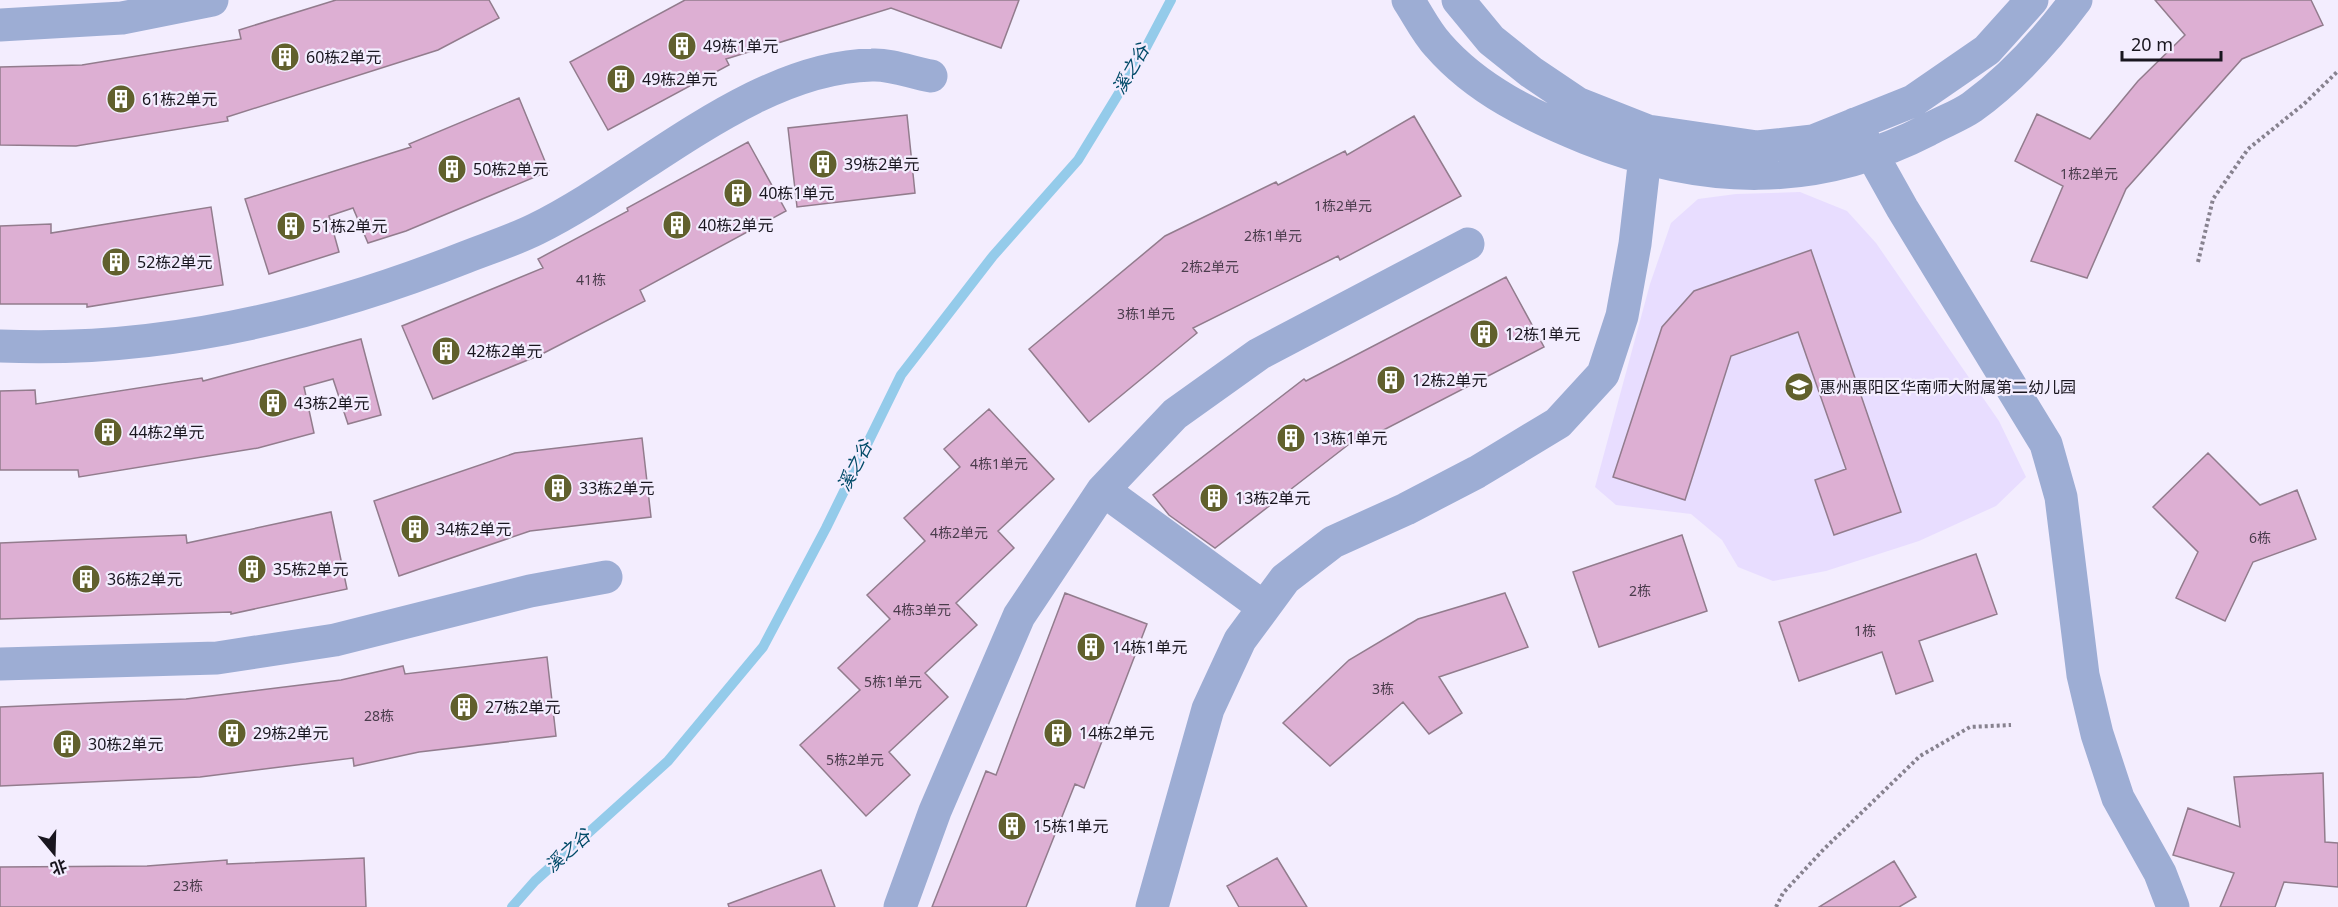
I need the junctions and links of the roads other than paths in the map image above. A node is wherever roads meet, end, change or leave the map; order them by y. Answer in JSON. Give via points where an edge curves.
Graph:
{"nodes":[{"id":1,"x":212,"y":0,"type":"edge"},
{"id":2,"x":1408,"y":0,"type":"edge"},
{"id":3,"x":1458,"y":0,"type":"edge"},
{"id":4,"x":2032,"y":0,"type":"edge"},
{"id":5,"x":2076,"y":0,"type":"edge"},
{"id":6,"x":0,"y":25,"type":"edge"},
{"id":7,"x":931,"y":76,"type":"dead end"},
{"id":8,"x":1855,"y":124,"type":"junction"},
{"id":9,"x":1646,"y":144,"type":"junction"},
{"id":10,"x":1872,"y":154,"type":"junction"},
{"id":11,"x":1468,"y":244,"type":"dead end"},
{"id":12,"x":0,"y":346,"type":"edge"},
{"id":13,"x":1103,"y":490,"type":"junction"},
{"id":14,"x":606,"y":577,"type":"dead end"},
{"id":15,"x":1262,"y":606,"type":"junction"},
{"id":16,"x":0,"y":664,"type":"edge"},
{"id":17,"x":900,"y":907,"type":"edge"},
{"id":18,"x":1152,"y":907,"type":"edge"},
{"id":19,"x":2173,"y":907,"type":"edge"}],
"edges":[{"from":1,"to":6,"type":"street","via":[[122,18]]},
{"from":2,"to":9,"type":"street","via":[[1438,45],[1478,82],[1535,118],[1616,150]]},
{"from":3,"to":9,"type":"street","via":[[1491,39],[1531,72]]},
{"from":4,"to":8,"type":"street","via":[[1987,50],[1913,101]]},
{"from":5,"to":10,"type":"street","via":[[2019,67],[1971,107],[1897,146]]},
{"from":7,"to":12,"type":"street","via":[[874,64],[805,75],[734,109],[536,229],[424,273],[326,304],[212,332],[109,343]]},
{"from":8,"to":9,"type":"street","via":[[1813,141],[1757,147]]},
{"from":8,"to":10,"type":"street"},
{"from":9,"to":10,"type":"street","via":[[1682,166],[1759,176],[1824,169]]},
{"from":9,"to":15,"type":"street","via":[[1622,316],[1603,374],[1557,423],[1477,472],[1333,542],[1285,579]]},
{"from":10,"to":19,"type":"street","via":[[2046,444],[2061,497],[2083,675],[2097,734],[2118,798],[2160,873]]},
{"from":11,"to":13,"type":"street","via":[[1259,354],[1175,414]]},
{"from":13,"to":15,"type":"street"},
{"from":13,"to":17,"type":"street","via":[[1019,616],[935,811]]},
{"from":14,"to":16,"type":"street","via":[[530,591],[335,640],[217,658]]},
{"from":15,"to":18,"type":"street","via":[[1240,640],[1208,709]]}]}
